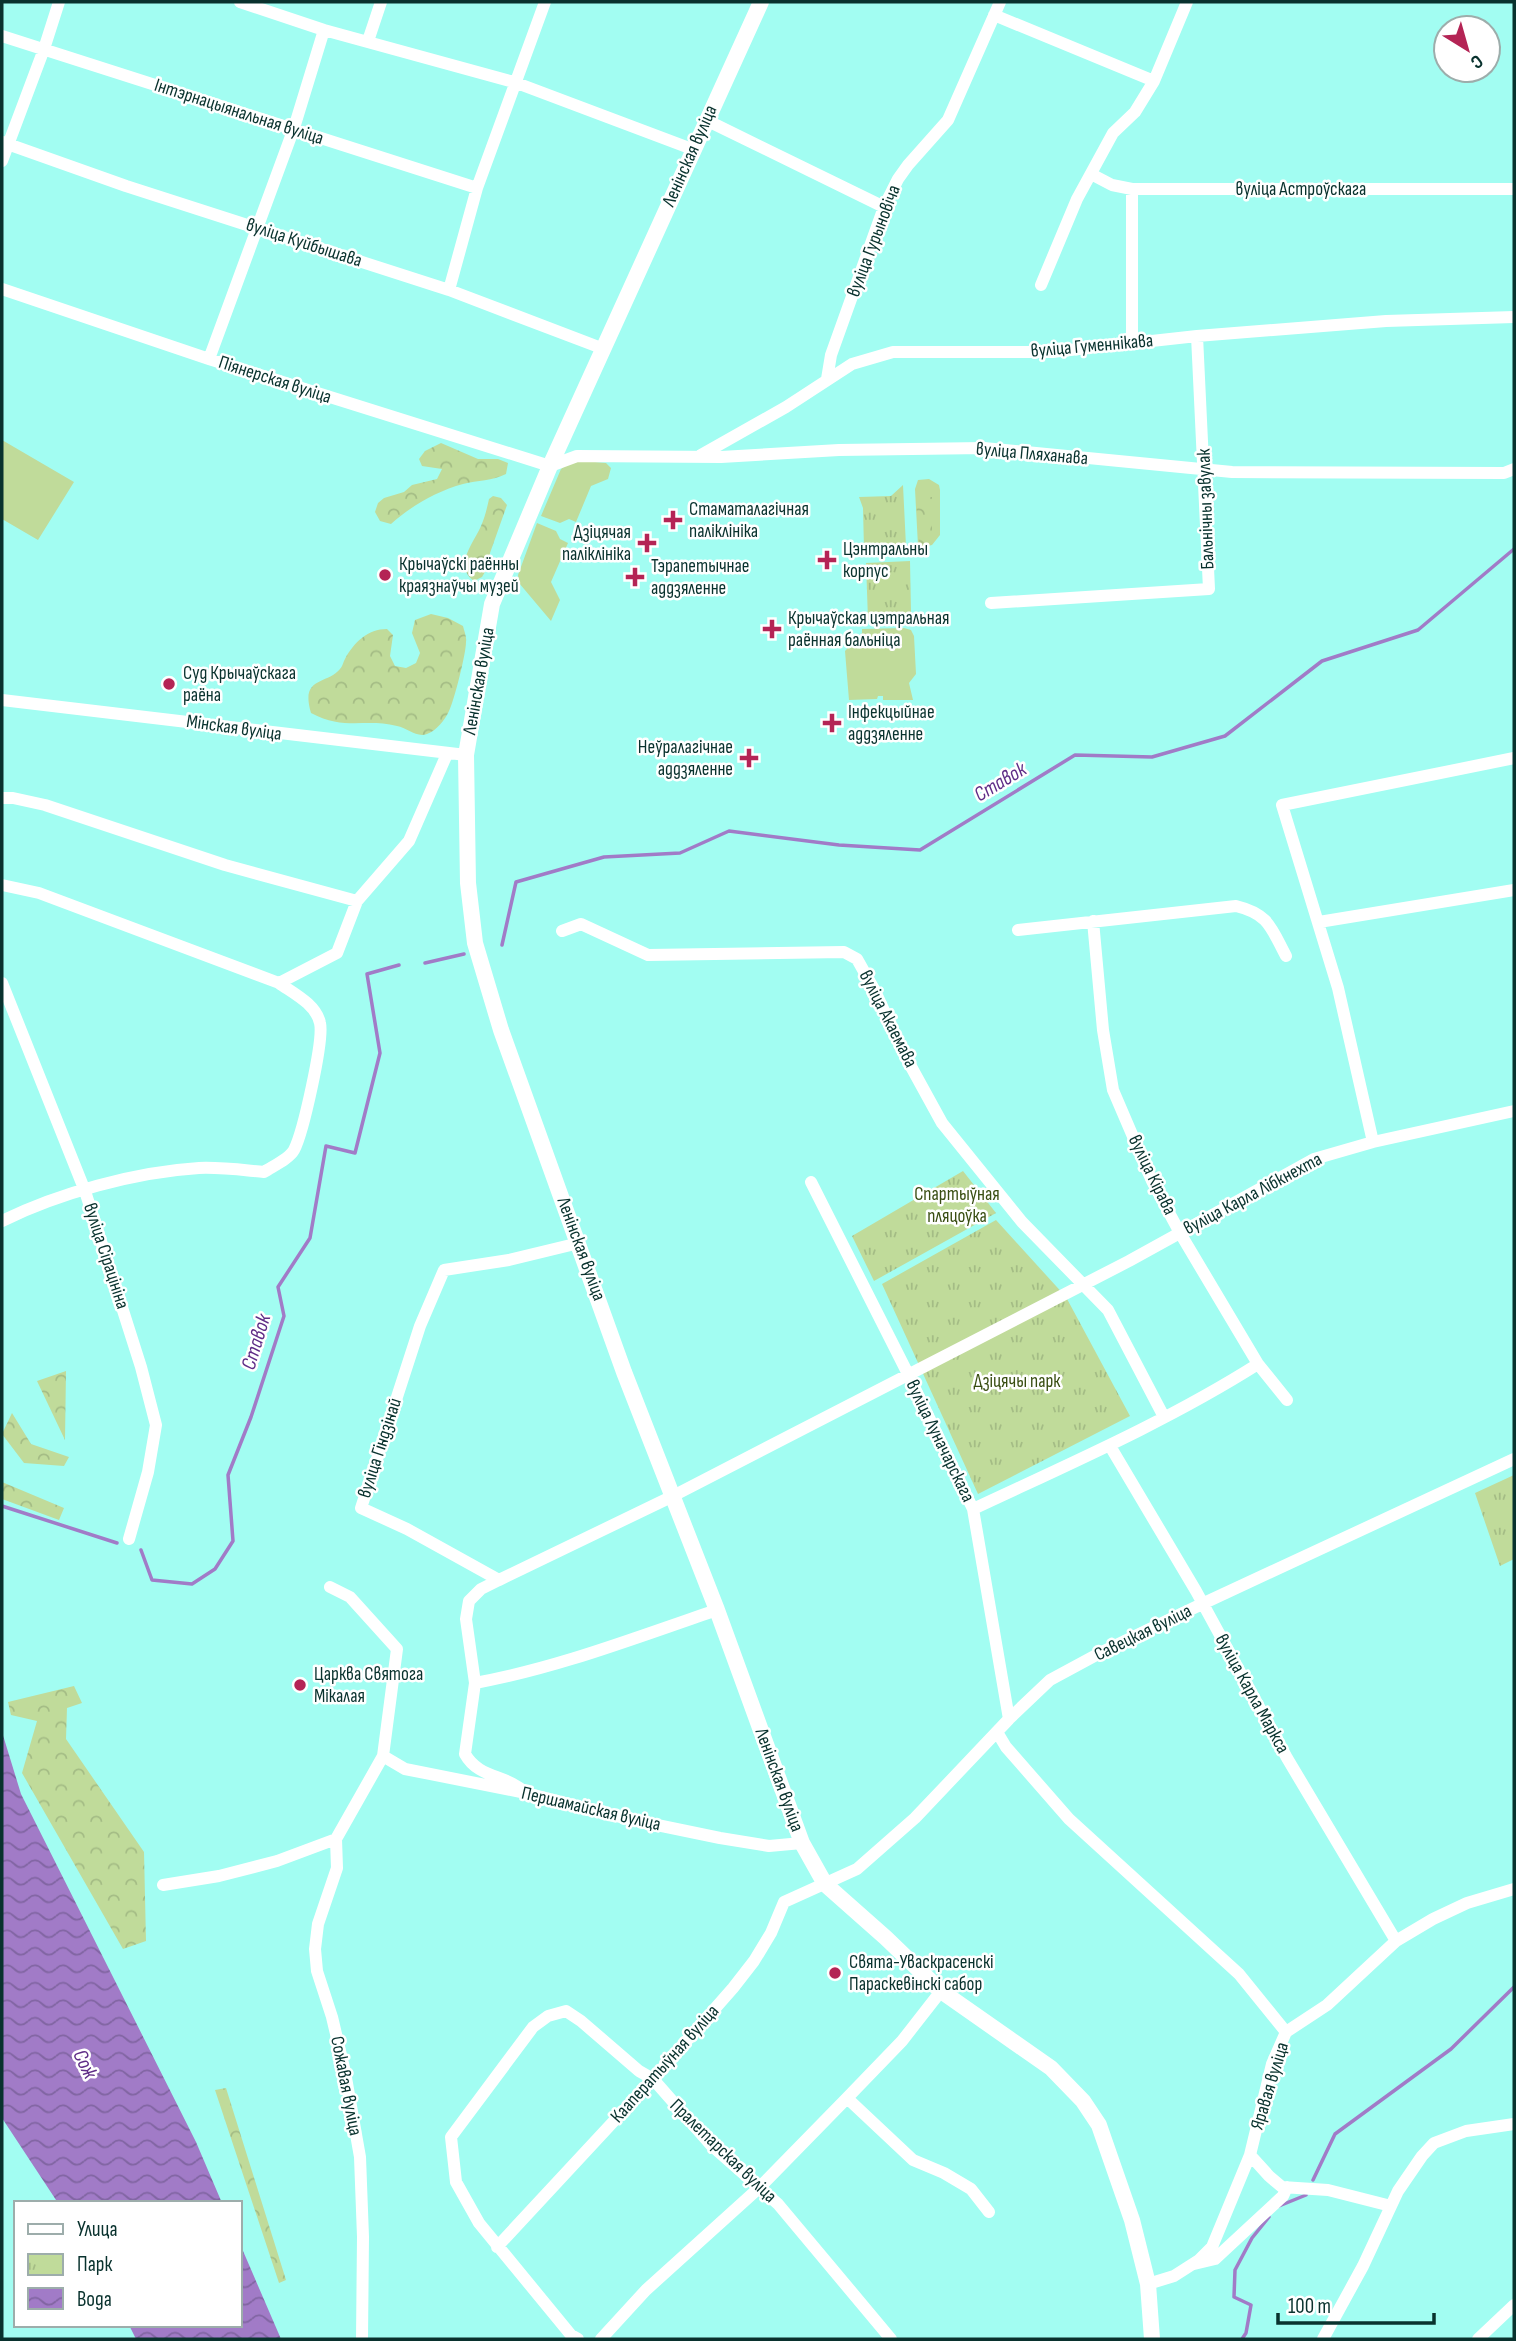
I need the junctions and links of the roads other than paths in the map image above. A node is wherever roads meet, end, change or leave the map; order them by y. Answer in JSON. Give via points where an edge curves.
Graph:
{"nodes":[{"id":1,"x":59,"y":2,"type":"edge"},
{"id":2,"x":240,"y":2,"type":"edge"},
{"id":3,"x":381,"y":2,"type":"edge"},
{"id":4,"x":545,"y":2,"type":"edge"},
{"id":5,"x":761,"y":2,"type":"edge"},
{"id":6,"x":1000,"y":2,"type":"edge"},
{"id":7,"x":1186,"y":2,"type":"edge"},
{"id":8,"x":994,"y":15,"type":"junction"},
{"id":9,"x":324,"y":30,"type":"junction"},
{"id":10,"x":2,"y":36,"type":"edge"},
{"id":11,"x":368,"y":41,"type":"junction"},
{"id":12,"x":44,"y":50,"type":"junction"},
{"id":13,"x":1154,"y":81,"type":"junction"},
{"id":14,"x":514,"y":82,"type":"junction"},
{"id":15,"x":706,"y":120,"type":"junction"},
{"id":16,"x":294,"y":128,"type":"junction"},
{"id":17,"x":5,"y":143,"type":"edge"},
{"id":18,"x":692,"y":149,"type":"junction"},
{"id":19,"x":2,"y":161,"type":"edge"},
{"id":20,"x":1091,"y":174,"type":"junction"},
{"id":21,"x":477,"y":188,"type":"junction"},
{"id":22,"x":1132,"y":188,"type":"junction"},
{"id":23,"x":1514,"y":189,"type":"edge"},
{"id":24,"x":884,"y":207,"type":"junction"},
{"id":25,"x":256,"y":227,"type":"junction"},
{"id":26,"x":1041,"y":285,"type":"dead end"},
{"id":27,"x":2,"y":289,"type":"edge"},
{"id":28,"x":449,"y":290,"type":"junction"},
{"id":29,"x":1514,"y":317,"type":"edge"},
{"id":30,"x":1197,"y":336,"type":"junction"},
{"id":31,"x":1132,"y":342,"type":"junction"},
{"id":32,"x":604,"y":349,"type":"junction"},
{"id":33,"x":209,"y":359,"type":"junction"},
{"id":34,"x":827,"y":379,"type":"junction"},
{"id":35,"x":697,"y":457,"type":"junction"},
{"id":36,"x":550,"y":466,"type":"junction"},
{"id":37,"x":1514,"y":469,"type":"edge"},
{"id":38,"x":1204,"y":470,"type":"junction"},
{"id":39,"x":991,"y":603,"type":"dead end"},
{"id":40,"x":2,"y":700,"type":"edge"},
{"id":41,"x":447,"y":754,"type":"junction"},
{"id":42,"x":466,"y":755,"type":"junction"},
{"id":43,"x":1514,"y":758,"type":"edge"},
{"id":44,"x":2,"y":798,"type":"edge"},
{"id":45,"x":2,"y":885,"type":"edge"},
{"id":46,"x":1514,"y":890,"type":"edge"},
{"id":47,"x":357,"y":901,"type":"junction"},
{"id":48,"x":1093,"y":921,"type":"junction"},
{"id":49,"x":1319,"y":922,"type":"junction"},
{"id":50,"x":1018,"y":930,"type":"dead end"},
{"id":51,"x":562,"y":931,"type":"dead end"},
{"id":52,"x":1286,"y":956,"type":"dead end"},
{"id":53,"x":2,"y":983,"type":"edge"},
{"id":54,"x":279,"y":983,"type":"junction"},
{"id":55,"x":1514,"y":1111,"type":"edge"},
{"id":56,"x":1373,"y":1142,"type":"junction"},
{"id":57,"x":811,"y":1182,"type":"dead end"},
{"id":58,"x":85,"y":1191,"type":"junction"},
{"id":59,"x":2,"y":1221,"type":"edge"},
{"id":60,"x":1180,"y":1233,"type":"junction"},
{"id":61,"x":579,"y":1243,"type":"junction"},
{"id":62,"x":1083,"y":1283,"type":"junction"},
{"id":63,"x":1258,"y":1364,"type":"junction"},
{"id":64,"x":908,"y":1374,"type":"junction"},
{"id":65,"x":1287,"y":1400,"type":"dead end"},
{"id":66,"x":1164,"y":1417,"type":"junction"},
{"id":67,"x":1110,"y":1446,"type":"junction"},
{"id":68,"x":1514,"y":1459,"type":"edge"},
{"id":69,"x":671,"y":1497,"type":"junction"},
{"id":70,"x":973,"y":1509,"type":"junction"},
{"id":71,"x":129,"y":1539,"type":"dead end"},
{"id":72,"x":499,"y":1580,"type":"junction"},
{"id":73,"x":330,"y":1587,"type":"dead end"},
{"id":74,"x":1202,"y":1604,"type":"junction"},
{"id":75,"x":716,"y":1610,"type":"junction"},
{"id":76,"x":475,"y":1683,"type":"junction"},
{"id":77,"x":1009,"y":1718,"type":"junction"},
{"id":78,"x":997,"y":1732,"type":"junction"},
{"id":79,"x":383,"y":1756,"type":"junction"},
{"id":80,"x":526,"y":1793,"type":"junction"},
{"id":81,"x":336,"y":1839,"type":"junction"},
{"id":82,"x":802,"y":1843,"type":"junction"},
{"id":83,"x":825,"y":1884,"type":"junction"},
{"id":84,"x":163,"y":1885,"type":"dead end"},
{"id":85,"x":1514,"y":1889,"type":"edge"},
{"id":86,"x":1396,"y":1941,"type":"junction"},
{"id":87,"x":941,"y":1991,"type":"junction"},
{"id":88,"x":1286,"y":2032,"type":"junction"},
{"id":89,"x":653,"y":2079,"type":"junction"},
{"id":90,"x":847,"y":2098,"type":"junction"},
{"id":91,"x":1514,"y":2124,"type":"edge"},
{"id":92,"x":1250,"y":2155,"type":"junction"},
{"id":93,"x":760,"y":2187,"type":"junction"},
{"id":94,"x":1287,"y":2187,"type":"junction"},
{"id":95,"x":1391,"y":2206,"type":"junction"},
{"id":96,"x":989,"y":2212,"type":"dead end"},
{"id":97,"x":498,"y":2247,"type":"junction"},
{"id":98,"x":1190,"y":2265,"type":"junction"},
{"id":99,"x":1148,"y":2284,"type":"junction"},
{"id":100,"x":1514,"y":2305,"type":"edge"},
{"id":101,"x":362,"y":2339,"type":"edge"},
{"id":102,"x":578,"y":2339,"type":"edge"},
{"id":103,"x":601,"y":2339,"type":"edge"},
{"id":104,"x":891,"y":2339,"type":"edge"},
{"id":105,"x":1152,"y":2339,"type":"edge"},
{"id":106,"x":1323,"y":2339,"type":"edge"},
{"id":107,"x":1478,"y":2339,"type":"edge"}],
"edges":[{"from":1,"to":12,"type":"street"},
{"from":2,"to":9,"type":"street"},
{"from":3,"to":11,"type":"street"},
{"from":4,"to":14,"type":"street"},
{"from":5,"to":15,"type":"main road","name":"Ленінская вуліца"},
{"from":6,"to":8,"type":"street","name":"вуліца Гурыновіча"},
{"from":7,"to":13,"type":"street"},
{"from":8,"to":13,"type":"street"},
{"from":8,"to":24,"type":"street","name":"вуліца Гурыновіча","via":[[948,120],[903,172]]},
{"from":9,"to":11,"type":"street"},
{"from":9,"to":16,"type":"street"},
{"from":10,"to":12,"type":"street","name":"Інтэрнацыянальная вуліца"},
{"from":11,"to":14,"type":"street"},
{"from":12,"to":16,"type":"street","name":"Інтэрнацыянальная вуліца"},
{"from":12,"to":17,"type":"street"},
{"from":13,"to":20,"type":"street","via":[[1135,112],[1113,133]]},
{"from":14,"to":18,"type":"street"},
{"from":14,"to":21,"type":"street"},
{"from":15,"to":18,"type":"main road","name":"Ленінская вуліца"},
{"from":15,"to":24,"type":"street"},
{"from":16,"to":21,"type":"street","name":"Інтэрнацыянальная вуліца"},
{"from":16,"to":25,"type":"street"},
{"from":17,"to":19,"type":"street"},
{"from":17,"to":25,"type":"street","name":"вуліца Куйбышава"},
{"from":18,"to":32,"type":"main road","name":"Ленінская вуліца"},
{"from":20,"to":22,"type":"street","name":"вуліца Астроўскага","via":[[1112,185]]},
{"from":20,"to":26,"type":"street"},
{"from":21,"to":28,"type":"street"},
{"from":22,"to":23,"type":"street","name":"вуліца Астроўскага"},
{"from":22,"to":31,"type":"street"},
{"from":24,"to":34,"type":"street","name":"вуліца Гурыновіча","via":[[831,355]]},
{"from":25,"to":28,"type":"street","name":"вуліца Куйбышава"},
{"from":25,"to":33,"type":"street"},
{"from":27,"to":33,"type":"street","name":"Піянерская вуліца"},
{"from":28,"to":32,"type":"street","name":"вуліца Куйбышава"},
{"from":29,"to":30,"type":"street","name":"вуліца Гуменнікава","via":[[1386,321]]},
{"from":30,"to":31,"type":"street","name":"вуліца Гуменнікава"},
{"from":30,"to":38,"type":"street","name":"Бальнічны завулак"},
{"from":31,"to":34,"type":"street","name":"вуліца Гуменнікава","via":[[1052,352],[893,352],[852,364]]},
{"from":32,"to":36,"type":"main road","name":"Ленінская вуліца"},
{"from":33,"to":36,"type":"street","name":"Піянерская вуліца"},
{"from":34,"to":35,"type":"street","name":"вуліца Гуменнікава"},
{"from":35,"to":36,"type":"street","name":"вуліца Пляханава","via":[[577,456]]},
{"from":35,"to":38,"type":"street","name":"вуліца Пляханава","via":[[984,448]]},
{"from":36,"to":42,"type":"main road","name":"Ленінская вуліца","via":[[492,604]]},
{"from":37,"to":38,"type":"street","name":"вуліца Пляханава","via":[[1504,473]]},
{"from":38,"to":39,"type":"street","name":"Бальнічны завулак","via":[[1209,589]]},
{"from":40,"to":41,"type":"street","name":"Мінская вуліца"},
{"from":41,"to":42,"type":"street","name":"Мінская вуліца"},
{"from":41,"to":47,"type":"street","via":[[409,841]]},
{"from":42,"to":61,"type":"main road","name":"Ленінская вуліца","via":[[467,870],[475,943],[501,1030]]},
{"from":43,"to":49,"type":"street","via":[[1282,805]]},
{"from":44,"to":47,"type":"street","via":[[45,805],[225,865]]},
{"from":45,"to":54,"type":"street","via":[[38,893]]},
{"from":46,"to":49,"type":"street"},
{"from":47,"to":54,"type":"street","via":[[337,953]]},
{"from":48,"to":50,"type":"street"},
{"from":48,"to":52,"type":"street","via":[[1236,906],[1266,919]]},
{"from":48,"to":60,"type":"street","name":"вуліца Кірава","via":[[1113,1090]]},
{"from":49,"to":56,"type":"street"},
{"from":51,"to":62,"type":"street","name":"вуліца Акаемава","via":[[581,924],[648,955],[844,952],[857,959],[942,1123],[1022,1222]]},
{"from":53,"to":58,"type":"street","name":"вуліца Сірацініна"},
{"from":54,"to":58,"type":"street","via":[[313,1008],[321,1024],[310,1098],[293,1152],[264,1172],[171,1171]]},
{"from":55,"to":56,"type":"street","name":"вуліца Карла Лібкнехта"},
{"from":56,"to":60,"type":"street","name":"вуліца Карла Лібкнехта","via":[[1314,1159]]},
{"from":57,"to":64,"type":"street","name":"вуліца Луначарскага"},
{"from":58,"to":59,"type":"street"},
{"from":58,"to":71,"type":"street","name":"вуліца Сірацініна","via":[[156,1425]]},
{"from":60,"to":62,"type":"street","name":"вуліца Карла Лібкнехта"},
{"from":60,"to":63,"type":"street","name":"вуліца Кірава"},
{"from":61,"to":69,"type":"main road","name":"Ленінская вуліца"},
{"from":61,"to":72,"type":"street","name":"вуліца Гіндзінай","via":[[444,1270],[420,1326],[361,1508]]},
{"from":62,"to":64,"type":"street","name":"вуліца Карла Лібкнехта"},
{"from":62,"to":66,"type":"street","name":"вуліца Акаемава","via":[[1108,1310]]},
{"from":63,"to":65,"type":"street","name":"вуліца Кірава"},
{"from":63,"to":66,"type":"street"},
{"from":64,"to":69,"type":"street","name":"вуліца Карла Лібкнехта"},
{"from":64,"to":70,"type":"street","name":"вуліца Луначарскага"},
{"from":66,"to":67,"type":"street"},
{"from":67,"to":70,"type":"street"},
{"from":67,"to":74,"type":"street","name":"вуліца Карла Маркса"},
{"from":68,"to":74,"type":"street","name":"Савецкая вуліца"},
{"from":69,"to":72,"type":"street","name":"вуліца Карла Лібкнехта"},
{"from":69,"to":75,"type":"main road","name":"Ленінская вуліца"},
{"from":70,"to":77,"type":"street","name":"вуліца Луначарскага"},
{"from":72,"to":76,"type":"street","via":[[469,1601],[466,1619]]},
{"from":73,"to":79,"type":"street","name":"Сожавая вуліца","via":[[350,1597],[397,1649]]},
{"from":74,"to":77,"type":"street","name":"Савецкая вуліца","via":[[1051,1680]]},
{"from":74,"to":86,"type":"street","name":"вуліца Карла Маркса"},
{"from":75,"to":76,"type":"street","via":[[607,1649]]},
{"from":75,"to":82,"type":"main road","name":"Ленінская вуліца"},
{"from":76,"to":80,"type":"street","via":[[465,1754],[478,1770],[515,1783]]},
{"from":77,"to":78,"type":"street","name":"Савецкая вуліца"},
{"from":78,"to":83,"type":"street","name":"Савецкая вуліца","via":[[915,1818],[857,1869]]},
{"from":78,"to":88,"type":"street","via":[[1069,1819],[1239,1974]]},
{"from":79,"to":80,"type":"street","name":"Першамайская вуліца","via":[[405,1769]]},
{"from":79,"to":81,"type":"street","name":"Сожавая вуліца"},
{"from":80,"to":82,"type":"street","name":"Першамайская вуліца","via":[[720,1838],[769,1846]]},
{"from":81,"to":84,"type":"street","via":[[277,1861]]},
{"from":81,"to":101,"type":"street","name":"Сожавая вуліца","via":[[337,1868],[318,1924],[315,1949],[360,2157]]},
{"from":82,"to":83,"type":"main road","name":"Ленінская вуліца"},
{"from":83,"to":87,"type":"main road","name":"Ленінская вуліца"},
{"from":83,"to":89,"type":"street","name":"Кааператыўная вуліца","via":[[784,1902],[754,1962]]},
{"from":85,"to":86,"type":"street","name":"Яравая вуліца","via":[[1467,1903]]},
{"from":86,"to":88,"type":"street","name":"Яравая вуліца","via":[[1327,2005]]},
{"from":87,"to":90,"type":"street","via":[[902,2041]]},
{"from":87,"to":99,"type":"main road","name":"Ленінская вуліца","via":[[1051,2068],[1083,2101],[1099,2125],[1132,2220]]},
{"from":88,"to":92,"type":"street","name":"Яравая вуліца","via":[[1272,2064]]},
{"from":89,"to":93,"type":"street","name":"Пралетарская вуліца","via":[[711,2145]]},
{"from":89,"to":97,"type":"street","name":"Кааператыўная вуліца"},
{"from":89,"to":97,"type":"street","name":"Пралетарская вуліца","via":[[566,2011],[533,2026],[451,2137],[456,2182]]},
{"from":90,"to":93,"type":"street"},
{"from":90,"to":96,"type":"street","via":[[913,2160],[971,2189]]},
{"from":91,"to":95,"type":"street","via":[[1434,2143]]},
{"from":92,"to":94,"type":"street"},
{"from":92,"to":98,"type":"street","name":"Яравая вуліца","via":[[1212,2247]]},
{"from":93,"to":103,"type":"street","via":[[646,2290]]},
{"from":93,"to":104,"type":"street","name":"Пралетарская вуліца"},
{"from":94,"to":95,"type":"street","via":[[1328,2190]]},
{"from":94,"to":98,"type":"street","via":[[1283,2196],[1215,2259]]},
{"from":95,"to":106,"type":"street"},
{"from":97,"to":102,"type":"street","name":"Пралетарская вуліца"},
{"from":98,"to":99,"type":"street","name":"Яравая вуліца"},
{"from":99,"to":105,"type":"main road","name":"Ленінская вуліца"},
{"from":100,"to":107,"type":"street"}]}
